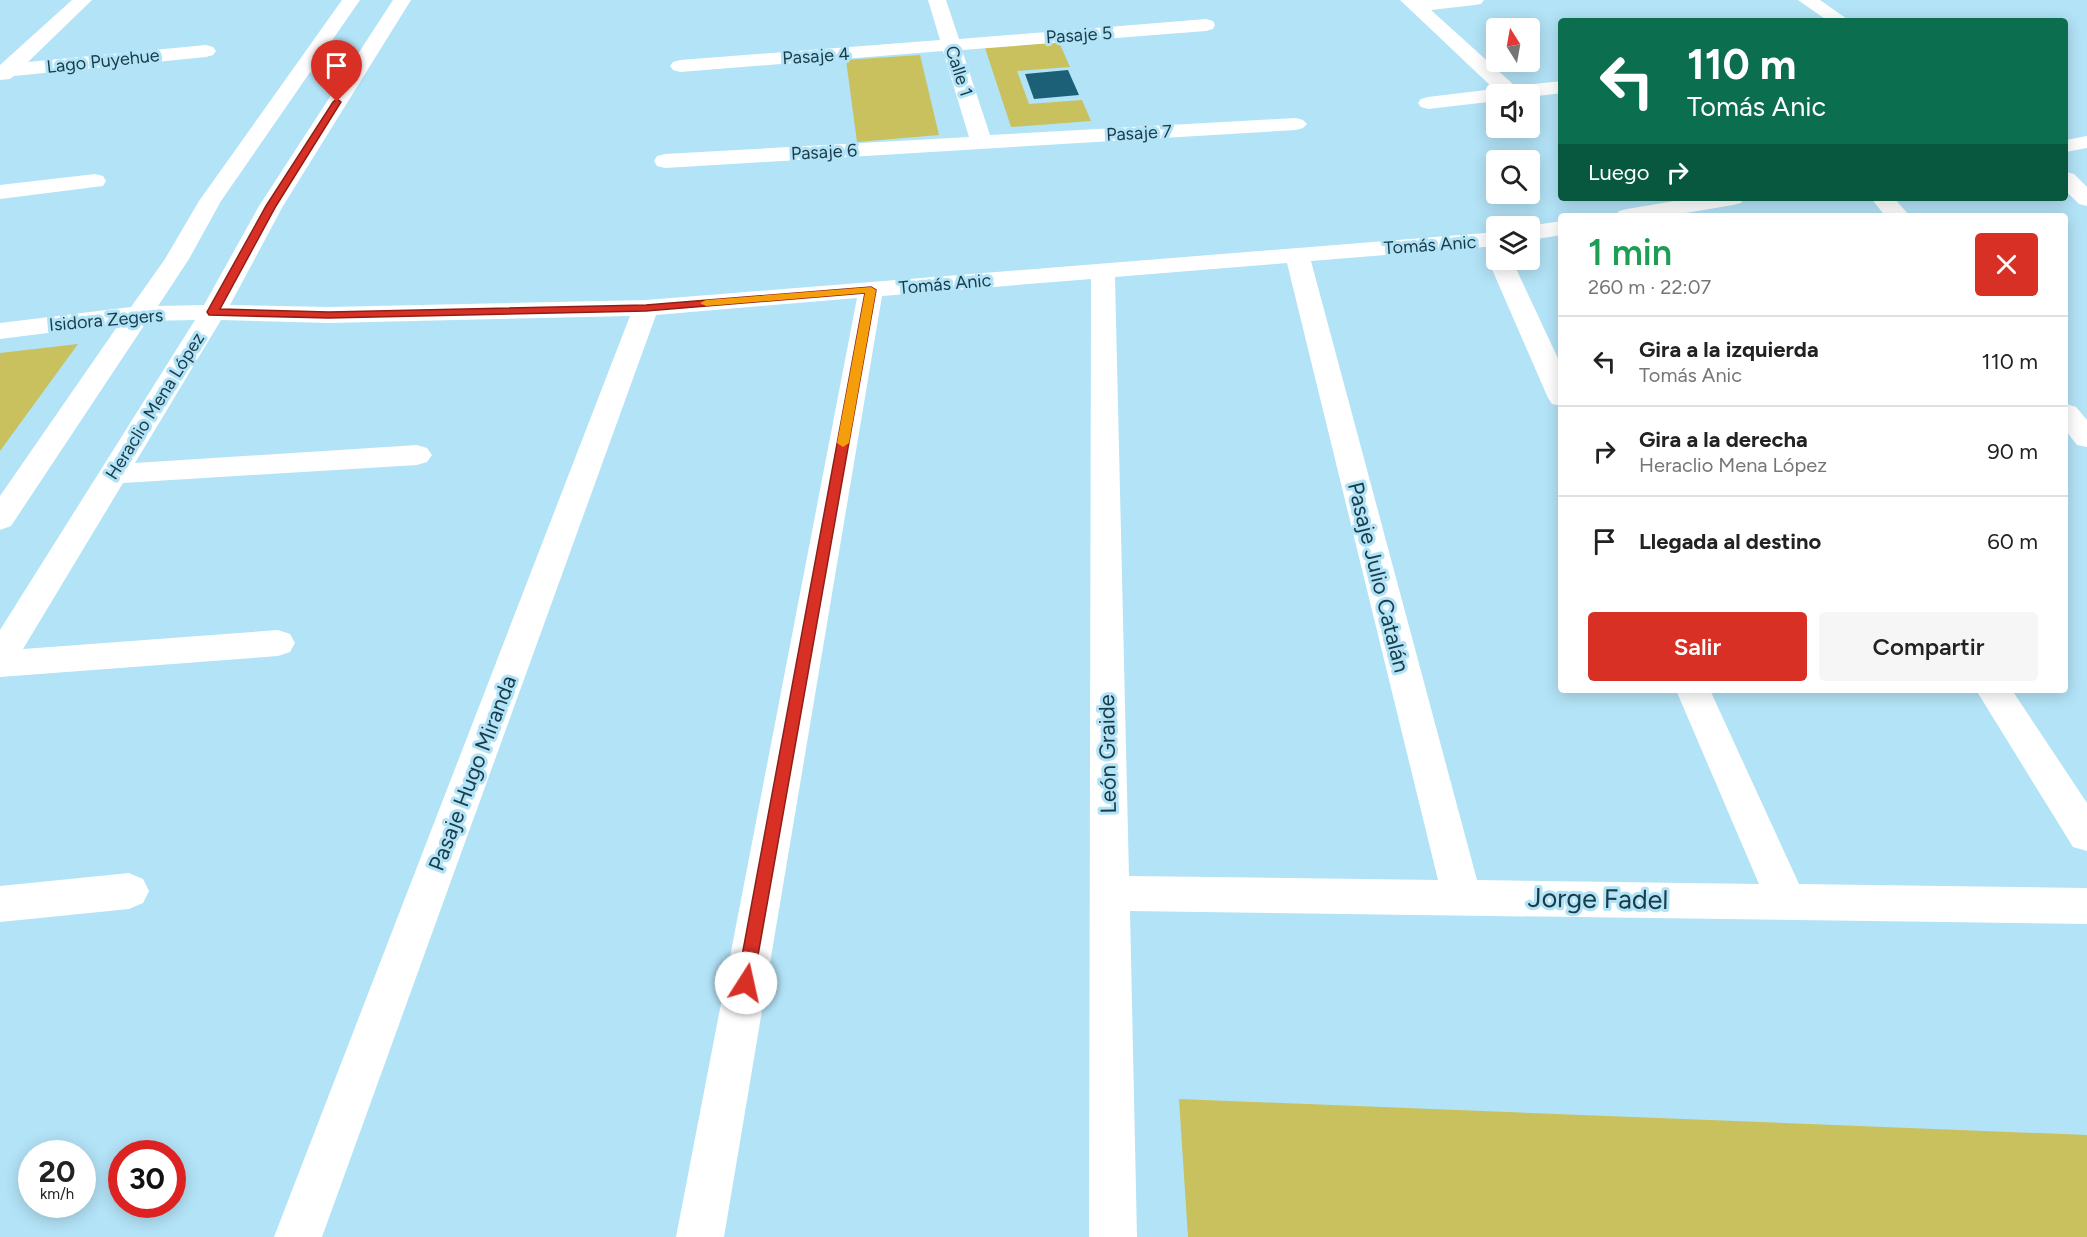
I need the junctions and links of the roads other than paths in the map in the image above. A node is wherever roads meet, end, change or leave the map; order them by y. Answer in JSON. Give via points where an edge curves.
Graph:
{"nodes":[{"id":1,"x":82,"y":0,"type":"edge"},
{"id":2,"x":351,"y":0,"type":"edge"},
{"id":3,"x":402,"y":0,"type":"edge"},
{"id":4,"x":937,"y":0,"type":"edge"},
{"id":5,"x":1475,"y":0,"type":"edge"},
{"id":6,"x":1807,"y":0,"type":"edge"},
{"id":7,"x":1413,"y":3,"type":"edge"},
{"id":8,"x":1836,"y":18,"type":"edge"},
{"id":9,"x":1206,"y":26,"type":"dead end"},
{"id":10,"x":382,"y":30,"type":"junction"},
{"id":11,"x":341,"y":40,"type":"junction"},
{"id":12,"x":951,"y":45,"type":"junction"},
{"id":13,"x":206,"y":51,"type":"dead end"},
{"id":14,"x":680,"y":66,"type":"dead end"},
{"id":15,"x":3,"y":73,"type":"edge"},
{"id":16,"x":1492,"y":84,"type":"edge"},
{"id":17,"x":1558,"y":87,"type":"edge"},
{"id":18,"x":1540,"y":90,"type":"edge"},
{"id":19,"x":1486,"y":96,"type":"edge"},
{"id":20,"x":1428,"y":103,"type":"dead end"},
{"id":21,"x":1296,"y":124,"type":"dead end"},
{"id":22,"x":2087,"y":142,"type":"edge"},
{"id":23,"x":982,"y":143,"type":"junction"},
{"id":24,"x":2068,"y":146,"type":"edge"},
{"id":25,"x":665,"y":161,"type":"dead end"},
{"id":26,"x":95,"y":181,"type":"dead end"},
{"id":27,"x":2068,"y":181,"type":"edge"},
{"id":28,"x":0,"y":192,"type":"edge"},
{"id":29,"x":2087,"y":199,"type":"edge"},
{"id":30,"x":1722,"y":201,"type":"edge"},
{"id":31,"x":1885,"y":201,"type":"edge"},
{"id":32,"x":1684,"y":211,"type":"edge"},
{"id":33,"x":1662,"y":213,"type":"edge"},
{"id":34,"x":1895,"y":213,"type":"edge"},
{"id":35,"x":1558,"y":229,"type":"edge"},
{"id":36,"x":1540,"y":231,"type":"edge"},
{"id":37,"x":1486,"y":248,"type":"edge"},
{"id":38,"x":1297,"y":256,"type":"junction"},
{"id":39,"x":1506,"y":270,"type":"edge"},
{"id":40,"x":1103,"y":271,"type":"junction"},
{"id":41,"x":871,"y":290,"type":"junction"},
{"id":42,"x":646,"y":308,"type":"junction"},
{"id":43,"x":213,"y":312,"type":"junction"},
{"id":44,"x":140,"y":314,"type":"junction"},
{"id":45,"x":0,"y":331,"type":"edge"},
{"id":46,"x":1558,"y":389,"type":"edge"},
{"id":47,"x":2068,"y":414,"type":"edge"},
{"id":48,"x":2087,"y":438,"type":"edge"},
{"id":49,"x":417,"y":455,"type":"dead end"},
{"id":50,"x":112,"y":474,"type":"junction"},
{"id":51,"x":0,"y":519,"type":"edge"},
{"id":52,"x":278,"y":643,"type":"dead end"},
{"id":53,"x":0,"y":658,"type":"edge"},
{"id":54,"x":0,"y":664,"type":"edge"},
{"id":55,"x":1694,"y":693,"type":"edge"},
{"id":56,"x":1995,"y":693,"type":"edge"},
{"id":57,"x":2087,"y":835,"type":"edge"},
{"id":58,"x":129,"y":891,"type":"dead end"},
{"id":59,"x":1109,"y":893,"type":"junction"},
{"id":60,"x":1462,"y":897,"type":"junction"},
{"id":61,"x":1788,"y":902,"type":"junction"},
{"id":62,"x":0,"y":904,"type":"edge"},
{"id":63,"x":2087,"y":906,"type":"edge"},
{"id":64,"x":298,"y":1237,"type":"edge"},
{"id":65,"x":700,"y":1237,"type":"edge"},
{"id":66,"x":1113,"y":1237,"type":"edge"}],
"edges":[{"from":1,"to":15,"type":"street"},
{"from":2,"to":11,"type":"street"},
{"from":3,"to":10,"type":"street","name":"Heraclio Mena López"},
{"from":4,"to":12,"type":"street","name":"Calle 1"},
{"from":5,"to":7,"type":"street"},
{"from":6,"to":8,"type":"street"},
{"from":7,"to":16,"type":"street"},
{"from":9,"to":12,"type":"street","name":"Pasaje 5"},
{"from":10,"to":11,"type":"street","via":[[371,37]]},
{"from":10,"to":43,"type":"street","name":"Heraclio Mena López","via":[[271,206]]},
{"from":11,"to":44,"type":"street","via":[[210,201]]},
{"from":12,"to":14,"type":"street","name":"Pasaje 4"},
{"from":12,"to":23,"type":"street","name":"Calle 1"},
{"from":13,"to":15,"type":"street","name":"Lago Puyehue"},
{"from":17,"to":18,"type":"street"},
{"from":19,"to":20,"type":"street"},
{"from":21,"to":23,"type":"street","name":"Pasaje 7"},
{"from":22,"to":24,"type":"street"},
{"from":23,"to":25,"type":"street","name":"Pasaje 6"},
{"from":26,"to":28,"type":"street"},
{"from":27,"to":29,"type":"street"},
{"from":30,"to":32,"type":"street"},
{"from":31,"to":34,"type":"street"},
{"from":32,"to":33,"type":"street"},
{"from":35,"to":36,"type":"street"},
{"from":37,"to":38,"type":"street","name":"Tomás Anic"},
{"from":38,"to":40,"type":"street","name":"Tomás Anic"},
{"from":38,"to":60,"type":"street","name":"Pasaje Julio Catalán"},
{"from":39,"to":46,"type":"street"},
{"from":40,"to":41,"type":"street","name":"Tomás Anic"},
{"from":40,"to":59,"type":"street","name":"León Graide"},
{"from":41,"to":42,"type":"street","name":"Tomás Anic"},
{"from":41,"to":65,"type":"street"},
{"from":42,"to":43,"type":"street","name":"Tomás Anic","via":[[329,315]]},
{"from":42,"to":64,"type":"street","name":"Pasaje Hugo Miranda"},
{"from":43,"to":44,"type":"street","name":"Isidora Zegers"},
{"from":43,"to":50,"type":"street","name":"Heraclio Mena López"},
{"from":44,"to":45,"type":"street","name":"Isidora Zegers"},
{"from":44,"to":51,"type":"street"},
{"from":47,"to":48,"type":"street"},
{"from":49,"to":50,"type":"street"},
{"from":50,"to":53,"type":"street","name":"Heraclio Mena López"},
{"from":52,"to":54,"type":"street"},
{"from":55,"to":61,"type":"street"},
{"from":56,"to":57,"type":"street"},
{"from":58,"to":62,"type":"street"},
{"from":59,"to":60,"type":"street","name":"Jorge Fadel"},
{"from":59,"to":66,"type":"street","name":"León Graide"},
{"from":60,"to":61,"type":"street","name":"Jorge Fadel"},
{"from":61,"to":63,"type":"street","name":"Jorge Fadel"}]}
